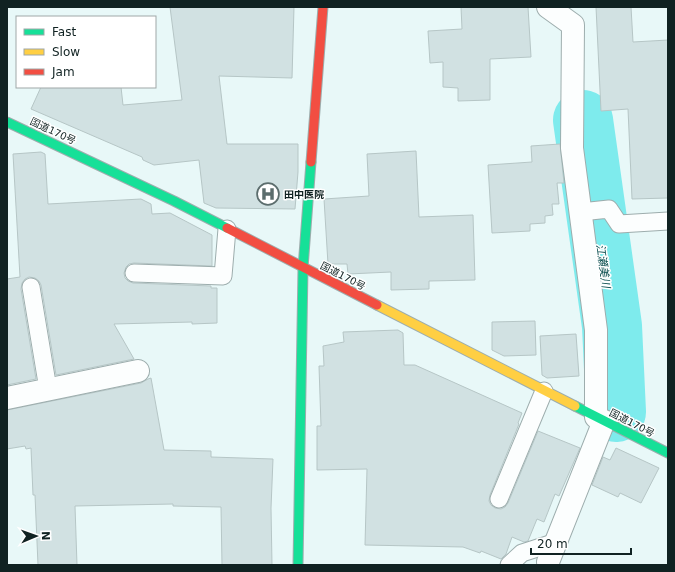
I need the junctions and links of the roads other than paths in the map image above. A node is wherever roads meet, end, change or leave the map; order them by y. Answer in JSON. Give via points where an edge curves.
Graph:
{"nodes":[{"id":1,"x":324,"y":7,"type":"edge"},
{"id":2,"x":548,"y":7,"type":"edge"},
{"id":3,"x":7,"y":122,"type":"edge"},
{"id":4,"x":581,"y":212,"type":"junction"},
{"id":5,"x":668,"y":222,"type":"edge"},
{"id":6,"x":227,"y":229,"type":"junction"},
{"id":7,"x":303,"y":268,"type":"junction"},
{"id":8,"x":134,"y":273,"type":"dead end"},
{"id":9,"x":31,"y":287,"type":"dead end"},
{"id":10,"x":138,"y":372,"type":"dead end"},
{"id":11,"x":48,"y":389,"type":"junction"},
{"id":12,"x":544,"y":391,"type":"junction"},
{"id":13,"x":7,"y":398,"type":"edge"},
{"id":14,"x":600,"y":419,"type":"junction"},
{"id":15,"x":668,"y":453,"type":"edge"},
{"id":16,"x":499,"y":499,"type":"dead end"},
{"id":17,"x":556,"y":542,"type":"junction"},
{"id":18,"x":548,"y":562,"type":"dead end"},
{"id":19,"x":298,"y":565,"type":"edge"},
{"id":20,"x":509,"y":565,"type":"edge"}],
"edges":[{"from":1,"to":7,"type":"main road"},
{"from":2,"to":4,"type":"street","via":[[572,25],[572,148]]},
{"from":3,"to":6,"type":"main road","name":"国道170号"},
{"from":4,"to":5,"type":"lane","via":[[609,209],[619,224]]},
{"from":4,"to":14,"type":"street","via":[[596,330]]},
{"from":6,"to":7,"type":"main road","name":"国道170号"},
{"from":6,"to":8,"type":"lane","via":[[223,276]]},
{"from":7,"to":12,"type":"main road","name":"国道170号"},
{"from":7,"to":19,"type":"main road"},
{"from":9,"to":11,"type":"lane"},
{"from":10,"to":11,"type":"street"},
{"from":11,"to":13,"type":"street"},
{"from":12,"to":14,"type":"main road","name":"国道170号"},
{"from":12,"to":16,"type":"lane"},
{"from":14,"to":15,"type":"main road","name":"国道170号"},
{"from":14,"to":17,"type":"street"},
{"from":17,"to":18,"type":"street"},
{"from":17,"to":20,"type":"lane","via":[[522,553]]}]}
